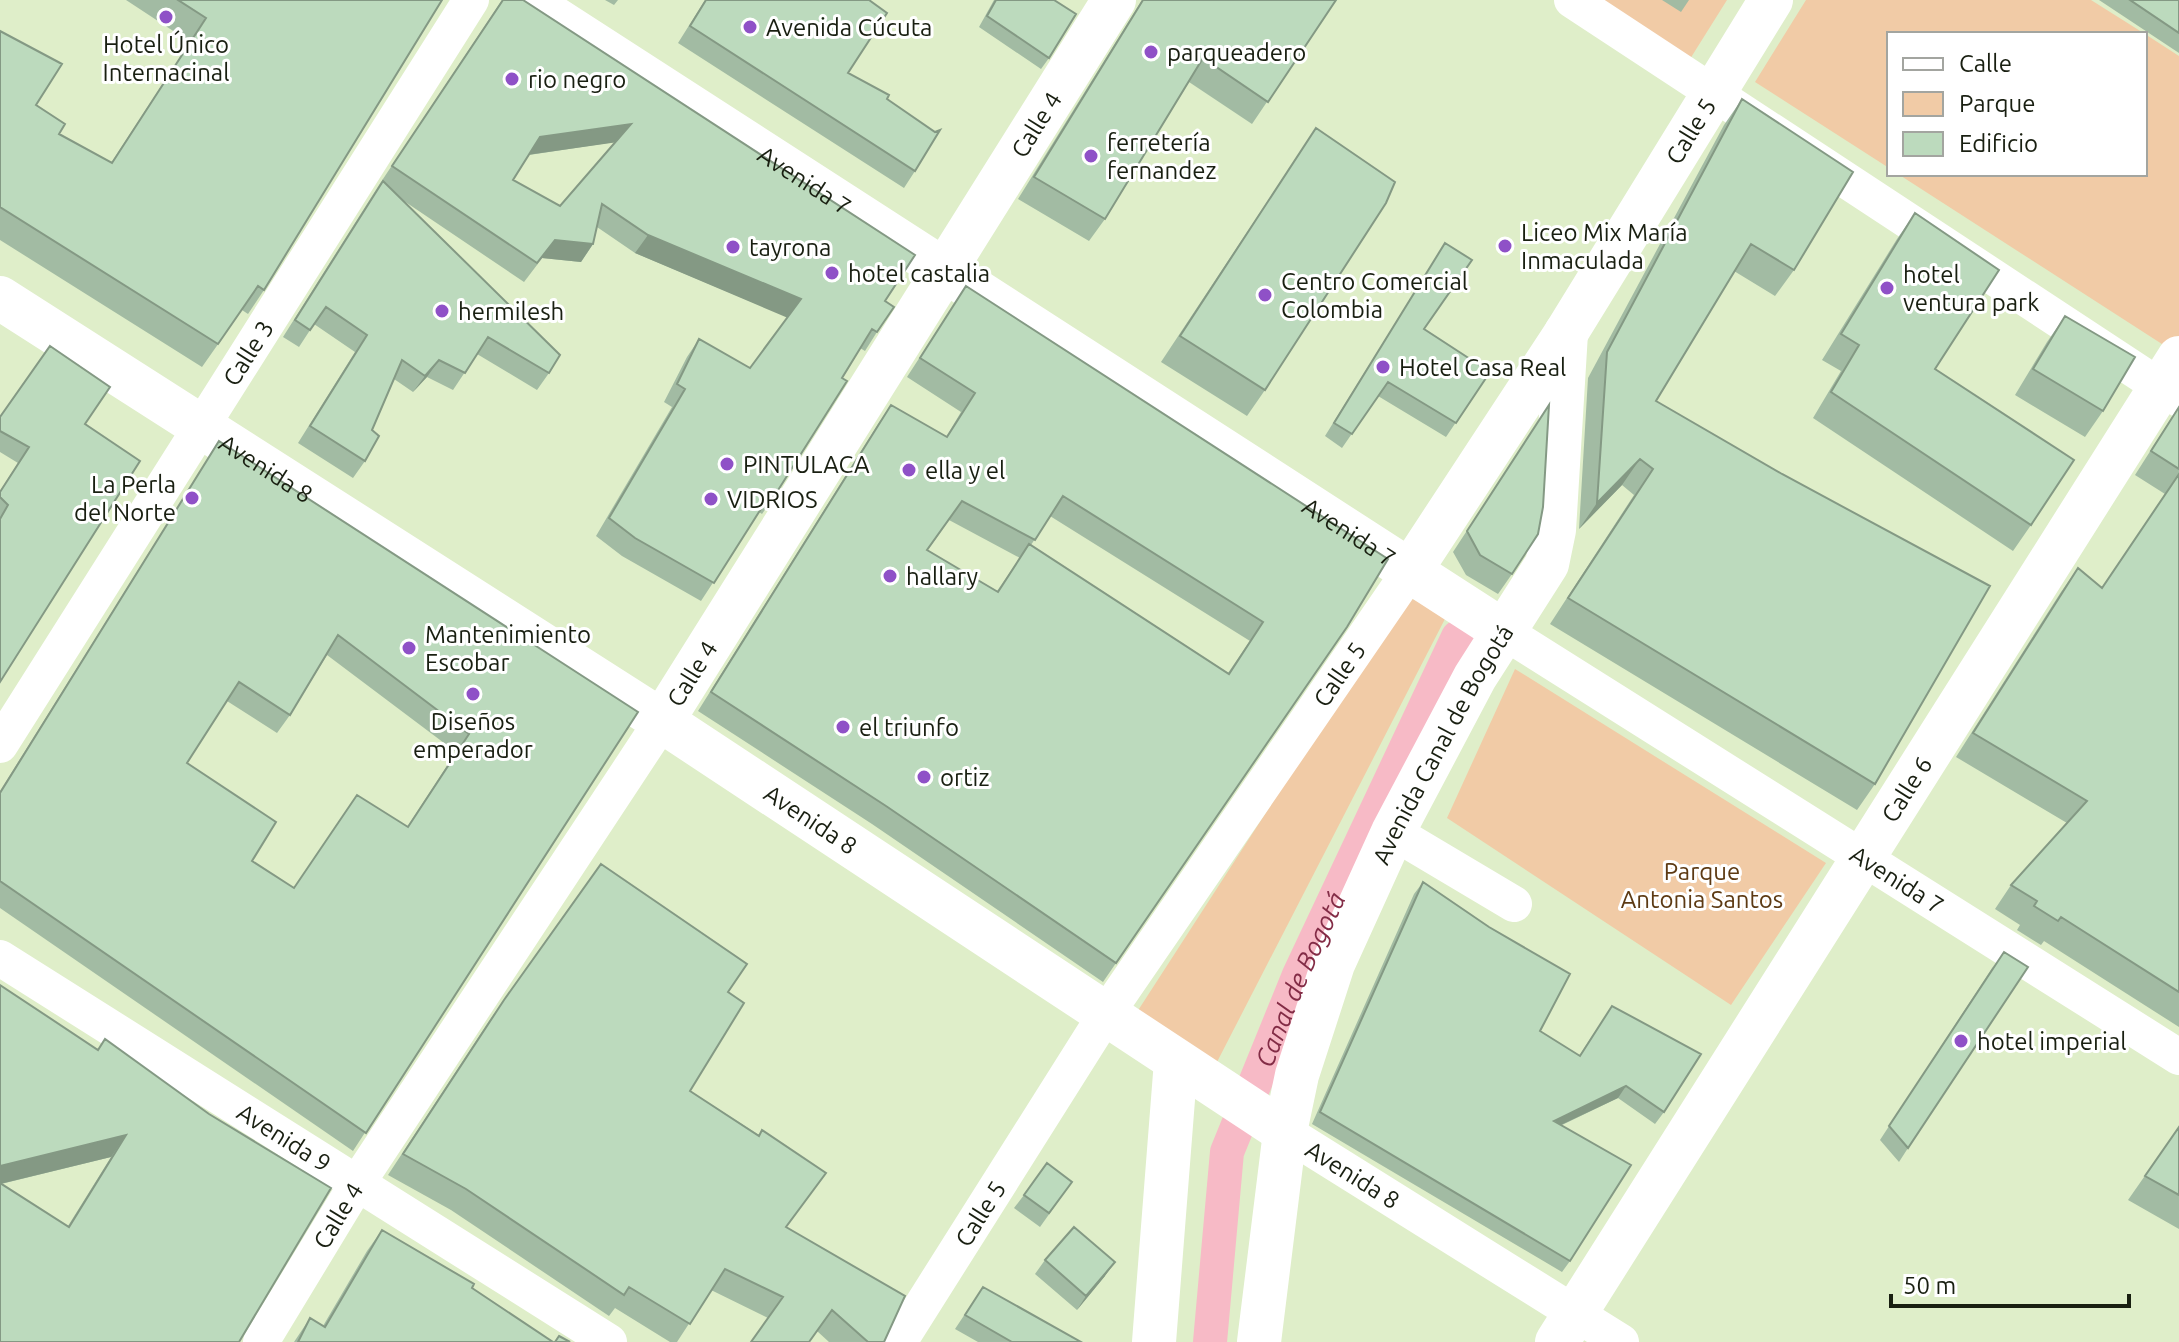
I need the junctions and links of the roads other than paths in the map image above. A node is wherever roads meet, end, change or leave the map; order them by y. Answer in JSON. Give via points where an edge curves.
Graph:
{"nodes":[{"id":1,"x":471,"y":0,"type":"edge"},
{"id":2,"x":526,"y":0,"type":"edge"},
{"id":3,"x":1114,"y":0,"type":"edge"},
{"id":4,"x":1572,"y":0,"type":"edge"},
{"id":5,"x":1771,"y":0,"type":"edge"},
{"id":6,"x":1713,"y":93,"type":"junction"},
{"id":7,"x":945,"y":270,"type":"junction"},
{"id":8,"x":0,"y":298,"type":"edge"},
{"id":9,"x":1566,"y":333,"type":"junction"},
{"id":10,"x":2173,"y":381,"type":"edge"},
{"id":11,"x":202,"y":424,"type":"junction"},
{"id":12,"x":1410,"y":571,"type":"junction"},
{"id":13,"x":1503,"y":631,"type":"junction"},
{"id":14,"x":662,"y":721,"type":"junction"},
{"id":15,"x":0,"y":745,"type":"edge"},
{"id":16,"x":1393,"y":832,"type":"junction"},
{"id":17,"x":1865,"y":860,"type":"junction"},
{"id":18,"x":1514,"y":904,"type":"dead end"},
{"id":19,"x":0,"y":958,"type":"edge"},
{"id":20,"x":1106,"y":1014,"type":"junction"},
{"id":21,"x":2179,"y":1057,"type":"edge"},
{"id":22,"x":1176,"y":1061,"type":"junction"},
{"id":23,"x":1255,"y":1112,"type":"junction"},
{"id":24,"x":358,"y":1182,"type":"junction"},
{"id":25,"x":1566,"y":1328,"type":"edge"},
{"id":26,"x":261,"y":1342,"type":"edge"},
{"id":27,"x":609,"y":1342,"type":"edge"},
{"id":28,"x":899,"y":1342,"type":"edge"},
{"id":29,"x":1154,"y":1342,"type":"edge"},
{"id":30,"x":1259,"y":1342,"type":"edge"},
{"id":31,"x":1621,"y":1342,"type":"edge"}],
"edges":[{"from":1,"to":11,"type":"street","name":"Calle 3"},
{"from":2,"to":7,"type":"main road","name":"Avenida 7"},
{"from":3,"to":7,"type":"main road","name":"Calle 4"},
{"from":4,"to":6,"type":"street"},
{"from":5,"to":6,"type":"main road","name":"Calle 5"},
{"from":6,"to":9,"type":"main road","name":"Calle 5"},
{"from":6,"to":10,"type":"street"},
{"from":7,"to":12,"type":"main road","name":"Avenida 7"},
{"from":7,"to":14,"type":"main road","name":"Calle 4"},
{"from":8,"to":11,"type":"main road","name":"Avenida 8"},
{"from":9,"to":12,"type":"main road","name":"Calle 5"},
{"from":9,"to":13,"type":"main road","name":"Avenida Canal de Bogotá","via":[[1554,530],[1547,564]]},
{"from":10,"to":17,"type":"main road","name":"Calle 6"},
{"from":11,"to":14,"type":"main road","name":"Avenida 8"},
{"from":11,"to":15,"type":"street","name":"Calle 3"},
{"from":12,"to":13,"type":"main road","name":"Avenida 7"},
{"from":12,"to":20,"type":"street","name":"Calle 5"},
{"from":13,"to":16,"type":"main road","name":"Avenida Canal de Bogotá"},
{"from":13,"to":17,"type":"street","name":"Avenida 7"},
{"from":14,"to":20,"type":"main road","name":"Avenida 8"},
{"from":14,"to":24,"type":"street","name":"Calle 4"},
{"from":16,"to":18,"type":"street"},
{"from":16,"to":23,"type":"main road","name":"Avenida Canal de Bogotá","via":[[1333,964],[1297,1075]]},
{"from":17,"to":21,"type":"street","name":"Avenida 7"},
{"from":17,"to":25,"type":"main road","name":"Calle 6"},
{"from":19,"to":24,"type":"street","name":"Avenida 9"},
{"from":20,"to":22,"type":"main road","name":"Avenida 8"},
{"from":20,"to":28,"type":"street","name":"Calle 5"},
{"from":22,"to":23,"type":"main road","name":"Avenida 8"},
{"from":22,"to":29,"type":"main road"},
{"from":23,"to":25,"type":"street","name":"Avenida 8"},
{"from":23,"to":30,"type":"main road","name":"Avenida Canal de Bogotá"},
{"from":24,"to":26,"type":"street","name":"Calle 4"},
{"from":24,"to":27,"type":"street","name":"Avenida 9"},
{"from":25,"to":31,"type":"street","name":"Avenida 8"}]}
